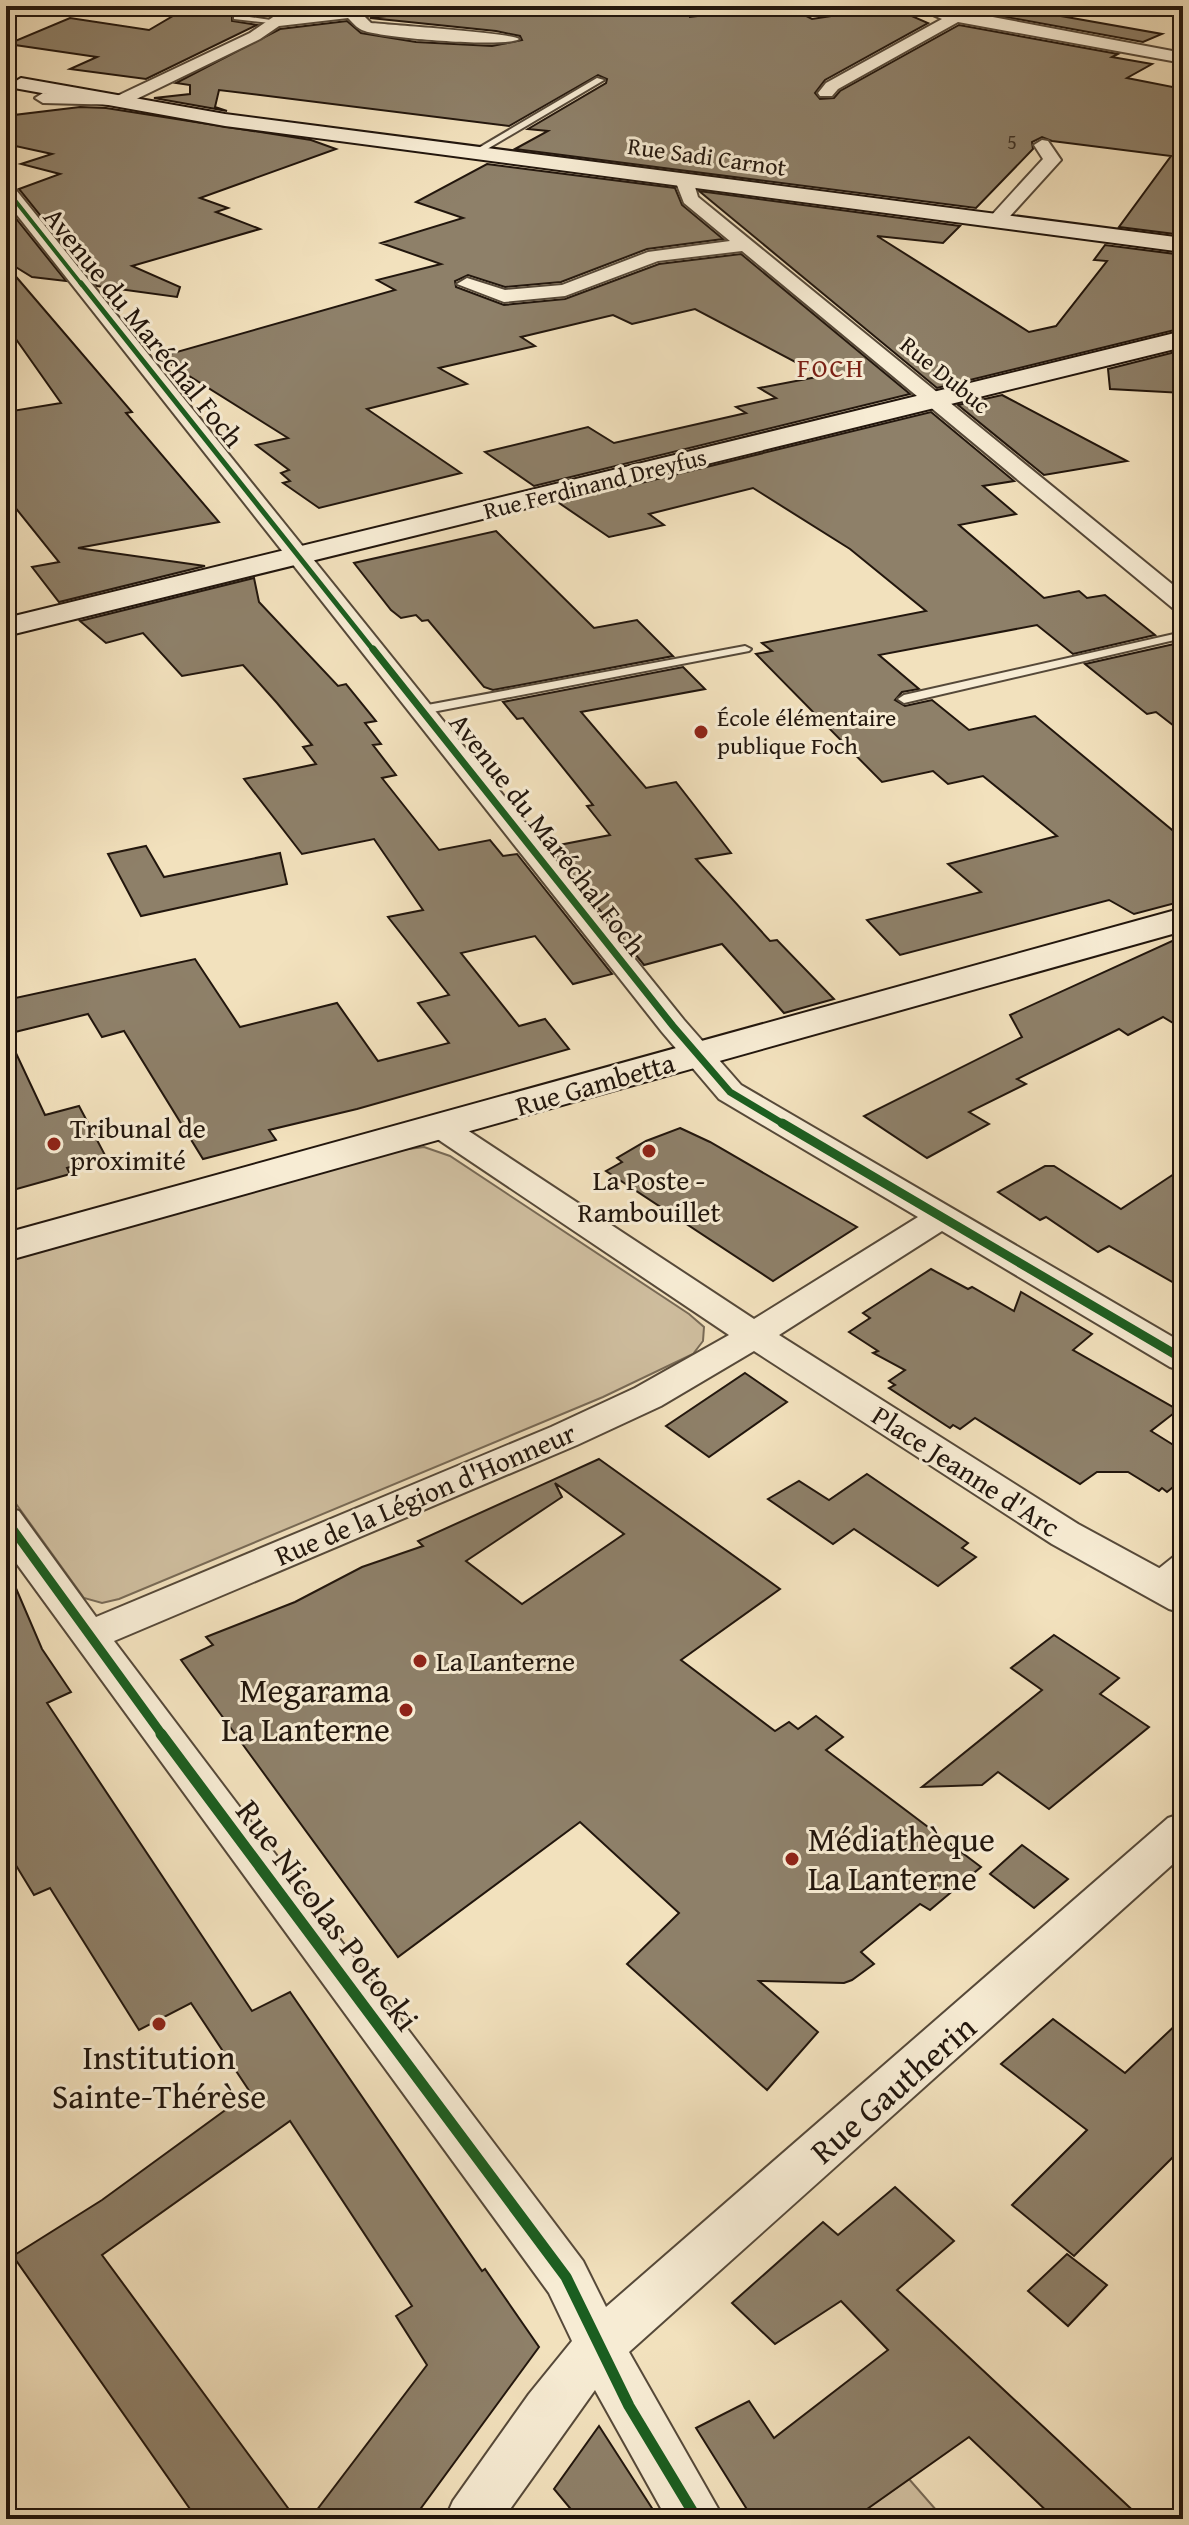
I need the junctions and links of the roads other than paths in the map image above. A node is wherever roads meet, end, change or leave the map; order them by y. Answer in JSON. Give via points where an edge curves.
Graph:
{"nodes":[{"id":1,"x":250,"y":6,"type":"edge"},
{"id":2,"x":299,"y":6,"type":"edge"},
{"id":3,"x":411,"y":6,"type":"edge"},
{"id":4,"x":919,"y":6,"type":"edge"},
{"id":5,"x":990,"y":6,"type":"edge"},
{"id":6,"x":380,"y":10,"type":"junction"},
{"id":7,"x":352,"y":14,"type":"junction"},
{"id":8,"x":950,"y":16,"type":"junction"},
{"id":9,"x":280,"y":22,"type":"junction"},
{"id":10,"x":389,"y":30,"type":"junction"},
{"id":11,"x":511,"y":39,"type":"dead end"},
{"id":12,"x":1183,"y":58,"type":"edge"},
{"id":13,"x":600,"y":80,"type":"dead end"},
{"id":14,"x":10,"y":86,"type":"edge"},
{"id":15,"x":826,"y":93,"type":"dead end"},
{"id":16,"x":43,"y":98,"type":"junction"},
{"id":17,"x":118,"y":102,"type":"junction"},
{"id":18,"x":225,"y":120,"type":"junction"},
{"id":19,"x":1042,"y":145,"type":"dead end"},
{"id":20,"x":474,"y":153,"type":"junction"},
{"id":21,"x":684,"y":180,"type":"junction"},
{"id":22,"x":6,"y":189,"type":"edge"},
{"id":23,"x":996,"y":221,"type":"junction"},
{"id":24,"x":746,"y":245,"type":"junction"},
{"id":25,"x":1183,"y":245,"type":"edge"},
{"id":26,"x":467,"y":284,"type":"dead end"},
{"id":27,"x":1183,"y":339,"type":"edge"},
{"id":28,"x":933,"y":401,"type":"junction"},
{"id":29,"x":300,"y":555,"type":"junction"},
{"id":30,"x":1183,"y":605,"type":"edge"},
{"id":31,"x":6,"y":627,"type":"edge"},
{"id":32,"x":1183,"y":635,"type":"edge"},
{"id":33,"x":745,"y":649,"type":"dead end"},
{"id":34,"x":904,"y":699,"type":"dead end"},
{"id":35,"x":422,"y":710,"type":"junction"},
{"id":36,"x":1183,"y":919,"type":"edge"},
{"id":37,"x":696,"y":1055,"type":"junction"},
{"id":38,"x":441,"y":1127,"type":"junction"},
{"id":39,"x":939,"y":1218,"type":"junction"},
{"id":40,"x":6,"y":1247,"type":"edge"},
{"id":41,"x":754,"y":1335,"type":"junction"},
{"id":42,"x":1183,"y":1359,"type":"edge"},
{"id":43,"x":6,"y":1520,"type":"edge"},
{"id":44,"x":1183,"y":1559,"type":"edge"},
{"id":45,"x":1168,"y":1591,"type":"edge"},
{"id":46,"x":88,"y":1636,"type":"junction"},
{"id":47,"x":1183,"y":1830,"type":"edge"},
{"id":48,"x":600,"y":2345,"type":"junction"},
{"id":49,"x":472,"y":2519,"type":"edge"},
{"id":50,"x":697,"y":2519,"type":"edge"}],
"edges":[{"from":1,"to":9,"type":"lane","via":[[237,17]]},
{"from":2,"to":9,"type":"street"},
{"from":3,"to":6,"type":"street"},
{"from":4,"to":8,"type":"street"},
{"from":5,"to":8,"type":"street"},
{"from":6,"to":7,"type":"street"},
{"from":6,"to":10,"type":"street"},
{"from":7,"to":9,"type":"street"},
{"from":7,"to":10,"type":"street","via":[[367,27]]},
{"from":8,"to":12,"type":"street"},
{"from":8,"to":15,"type":"street"},
{"from":9,"to":17,"type":"street"},
{"from":10,"to":11,"type":"street"},
{"from":13,"to":20,"type":"lane"},
{"from":14,"to":16,"type":"main road","name":"Rue Sadi Carnot"},
{"from":14,"to":17,"type":"main road","name":"Rue Sadi Carnot"},
{"from":16,"to":17,"type":"street"},
{"from":16,"to":18,"type":"main road","name":"Rue Sadi Carnot"},
{"from":17,"to":18,"type":"main road","name":"Rue Sadi Carnot"},
{"from":18,"to":20,"type":"main road","name":"Rue Sadi Carnot"},
{"from":19,"to":23,"type":"street","via":[[1052,160]]},
{"from":20,"to":21,"type":"main road","name":"Rue Sadi Carnot"},
{"from":21,"to":23,"type":"main road","name":"Rue Sadi Carnot"},
{"from":21,"to":24,"type":"street","name":"Rue Dubuc","via":[[690,199]]},
{"from":22,"to":29,"type":"street","name":"Avenue du Maréchal Foch"},
{"from":23,"to":25,"type":"main road","name":"Rue Sadi Carnot"},
{"from":24,"to":26,"type":"street","via":[[655,256],[565,290],[504,296]]},
{"from":24,"to":28,"type":"street","name":"Rue Dubuc"},
{"from":27,"to":28,"type":"main road","name":"Rue Ferdinand Dreyfus"},
{"from":28,"to":29,"type":"main road","name":"Rue Ferdinand Dreyfus"},
{"from":28,"to":30,"type":"street","name":"Rue Dubuc"},
{"from":29,"to":31,"type":"main road","name":"Rue Ferdinand Dreyfus"},
{"from":29,"to":35,"type":"street","name":"Avenue du Maréchal Foch"},
{"from":32,"to":34,"type":"lane"},
{"from":33,"to":35,"type":"lane"},
{"from":35,"to":37,"type":"street","name":"Avenue du Maréchal Foch"},
{"from":36,"to":37,"type":"main road","name":"Rue Gambetta"},
{"from":37,"to":38,"type":"main road","name":"Rue Gambetta"},
{"from":37,"to":39,"type":"street","name":"Avenue du Maréchal Foch","via":[[730,1092]]},
{"from":38,"to":40,"type":"main road","name":"Rue Gambetta"},
{"from":38,"to":41,"type":"street","name":"Place Jeanne d'Arc"},
{"from":39,"to":41,"type":"street"},
{"from":39,"to":42,"type":"street","name":"Avenue du Maréchal Foch"},
{"from":41,"to":45,"type":"street","name":"Place Jeanne d'Arc","via":[[1077,1542]]},
{"from":41,"to":46,"type":"street","name":"Rue de la Légion d'Honneur","via":[[648,1397],[564,1436]]},
{"from":43,"to":46,"type":"street","name":"Rue Nicolas Potocki"},
{"from":44,"to":45,"type":"lane"},
{"from":46,"to":48,"type":"street","name":"Rue Nicolas Potocki","via":[[566,2277]]},
{"from":47,"to":48,"type":"street","name":"Rue Gautherin"},
{"from":48,"to":49,"type":"street","name":"Rue Gautherin"},
{"from":48,"to":50,"type":"street","name":"Rue Nicolas Potocki","via":[[629,2406]]}]}
